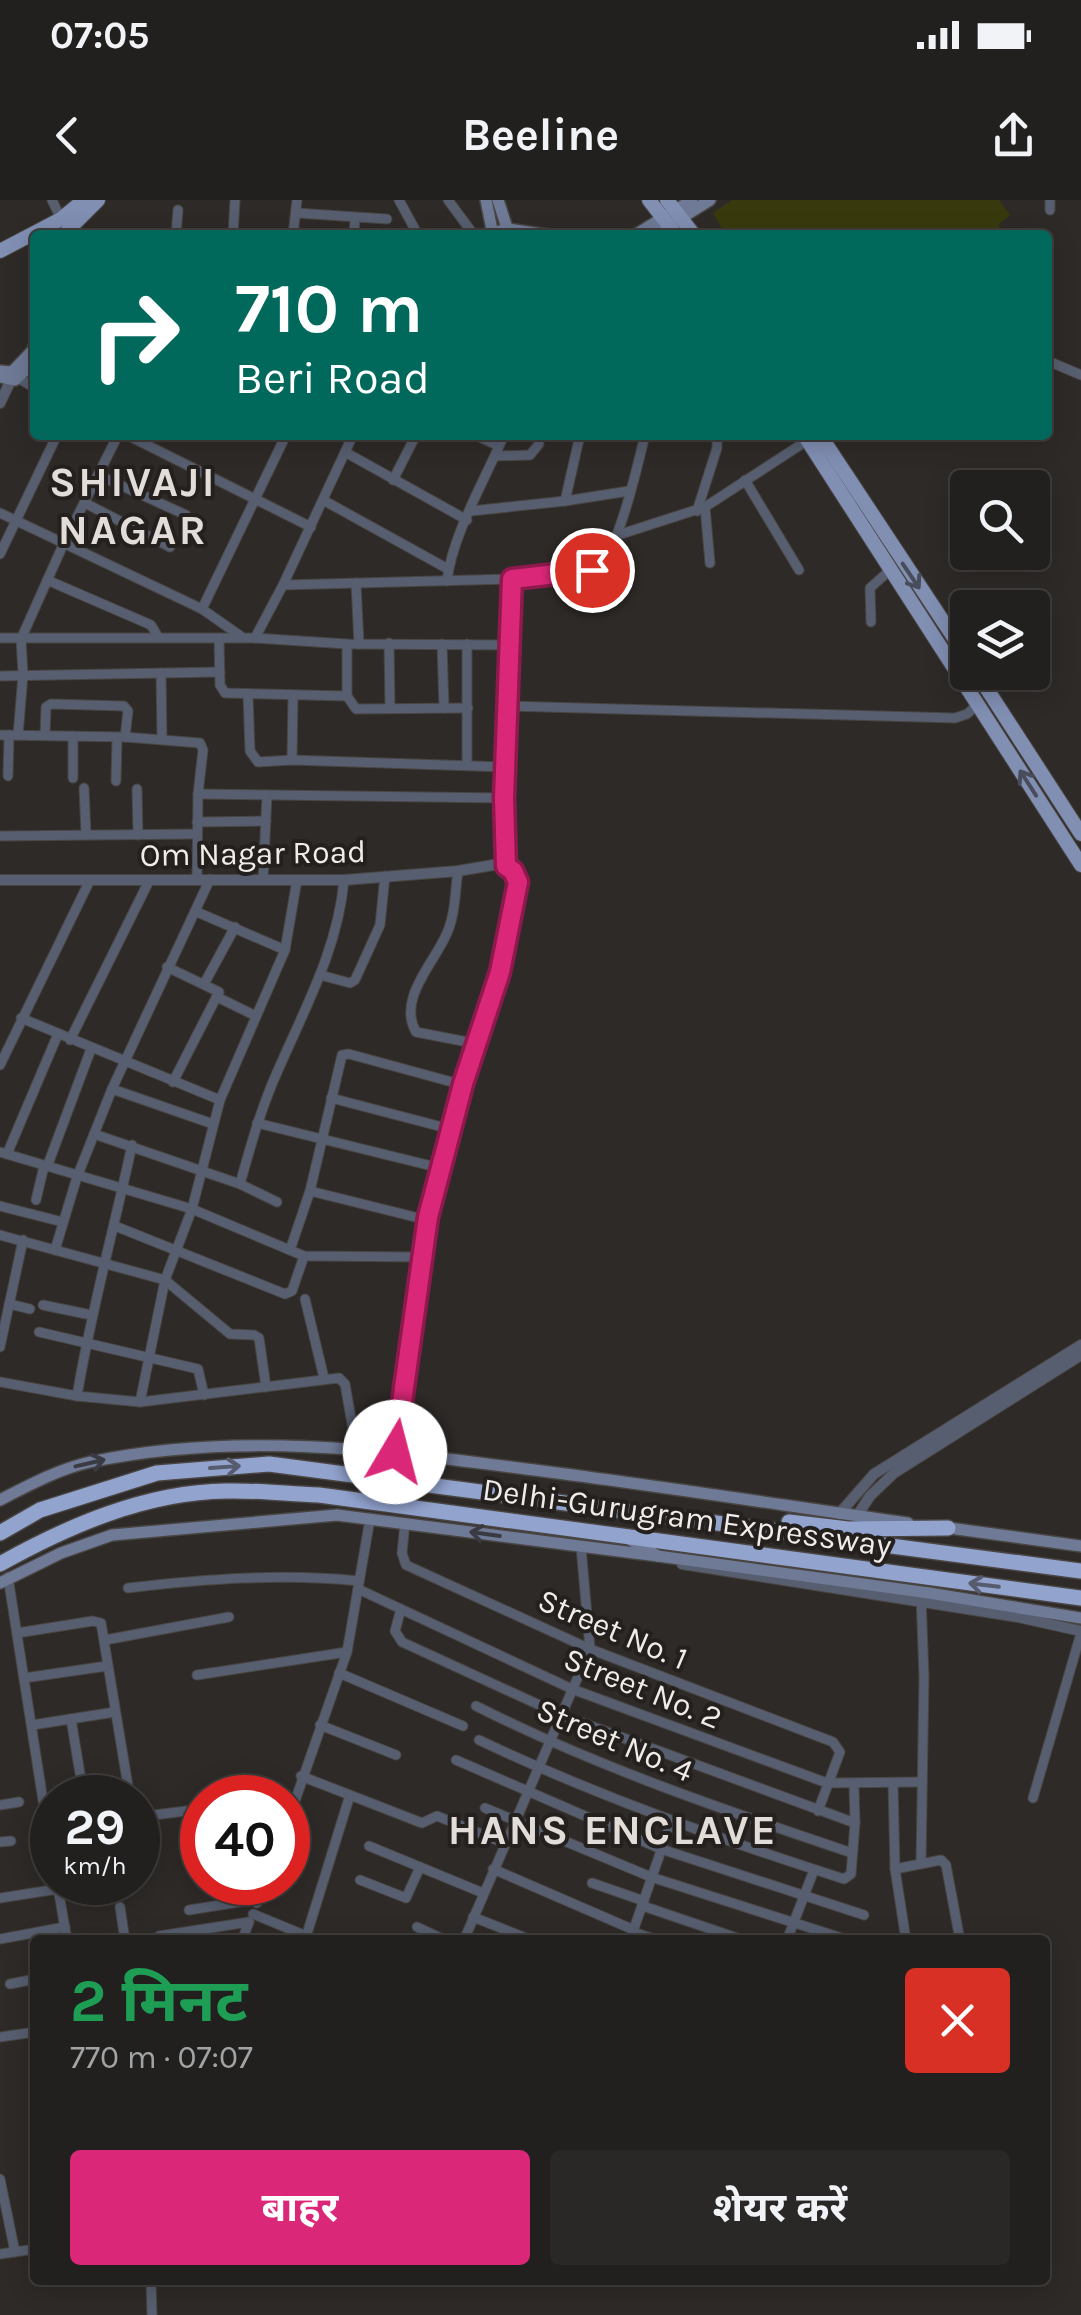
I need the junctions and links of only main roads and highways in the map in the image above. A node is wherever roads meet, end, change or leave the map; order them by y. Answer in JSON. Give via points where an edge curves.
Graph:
{"nodes":[{"id":1,"x":84,"y":200,"type":"edge"},
{"id":2,"x":98,"y":200,"type":"edge"},
{"id":3,"x":486,"y":200,"type":"edge"},
{"id":4,"x":498,"y":200,"type":"edge"},
{"id":5,"x":649,"y":200,"type":"edge"},
{"id":6,"x":692,"y":200,"type":"edge"},
{"id":7,"x":710,"y":200,"type":"edge"},
{"id":8,"x":673,"y":218,"type":"edge"},
{"id":9,"x":67,"y":228,"type":"edge"},
{"id":10,"x":489,"y":230,"type":"edge"},
{"id":11,"x":508,"y":230,"type":"edge"},
{"id":12,"x":645,"y":230,"type":"edge"},
{"id":13,"x":29,"y":238,"type":"edge"},
{"id":14,"x":0,"y":252,"type":"edge"},
{"id":15,"x":30,"y":351,"type":"edge"},
{"id":16,"x":30,"y":360,"type":"edge"},
{"id":17,"x":7,"y":377,"type":"edge"},
{"id":18,"x":813,"y":440,"type":"edge"},
{"id":19,"x":813,"y":440,"type":"edge"},
{"id":20,"x":950,"y":634,"type":"edge"},
{"id":21,"x":988,"y":690,"type":"edge"},
{"id":22,"x":1081,"y":834,"type":"edge"},
{"id":23,"x":1081,"y":865,"type":"edge"},
{"id":24,"x":0,"y":1500,"type":"edge"},
{"id":25,"x":665,"y":1516,"type":"junction"},
{"id":26,"x":948,"y":1528,"type":"junction"},
{"id":27,"x":0,"y":1533,"type":"edge"},
{"id":28,"x":627,"y":1538,"type":"junction"},
{"id":29,"x":1081,"y":1546,"type":"edge"},
{"id":30,"x":658,"y":1556,"type":"junction"},
{"id":31,"x":1081,"y":1571,"type":"edge"},
{"id":32,"x":3,"y":1575,"type":"edge"},
{"id":33,"x":1081,"y":1598,"type":"edge"},
{"id":34,"x":1081,"y":1618,"type":"edge"}],
"edges":[{"from":1,"to":9,"type":"main road"},
{"from":2,"to":9,"type":"main road"},
{"from":3,"to":10,"type":"main road"},
{"from":4,"to":11,"type":"main road"},
{"from":5,"to":8,"type":"main road"},
{"from":6,"to":8,"type":"main road"},
{"from":7,"to":8,"type":"main road"},
{"from":8,"to":12,"type":"main road"},
{"from":13,"to":14,"type":"main road"},
{"from":15,"to":17,"type":"main road"},
{"from":16,"to":17,"type":"main road","via":[[28,368]]},
{"from":23,"to":18,"type":"main road","one_way":true,"via":[[889,571]]},
{"from":19,"to":20,"type":"main road","one_way":true},
{"from":21,"to":22,"type":"main road"},
{"from":24,"to":26,"type":"main road","one_way":true,"via":[[103,1460],[189,1448],[294,1445],[680,1488]]},
{"from":25,"to":26,"type":"highway","via":[[722,1515],[848,1529]]},
{"from":27,"to":25,"type":"highway","name":"Delhi-Gurugram Expressway","one_way":true,"via":[[40,1510],[158,1473],[269,1464]]},
{"from":25,"to":31,"type":"highway","name":"Delhi-Gurugram Expressway"},
{"from":26,"to":29,"type":"main road"},
{"from":28,"to":30,"type":"main road"},
{"from":28,"to":32,"type":"highway","name":"Delhi-Gurugram Expressway","via":[[319,1495],[223,1491],[106,1514],[48,1537]]},
{"from":33,"to":28,"type":"highway","name":"Delhi-Gurugram Expressway","one_way":true},
{"from":30,"to":32,"type":"main road","one_way":true,"via":[[336,1515],[112,1535]]},
{"from":30,"to":34,"type":"main road"}]}
